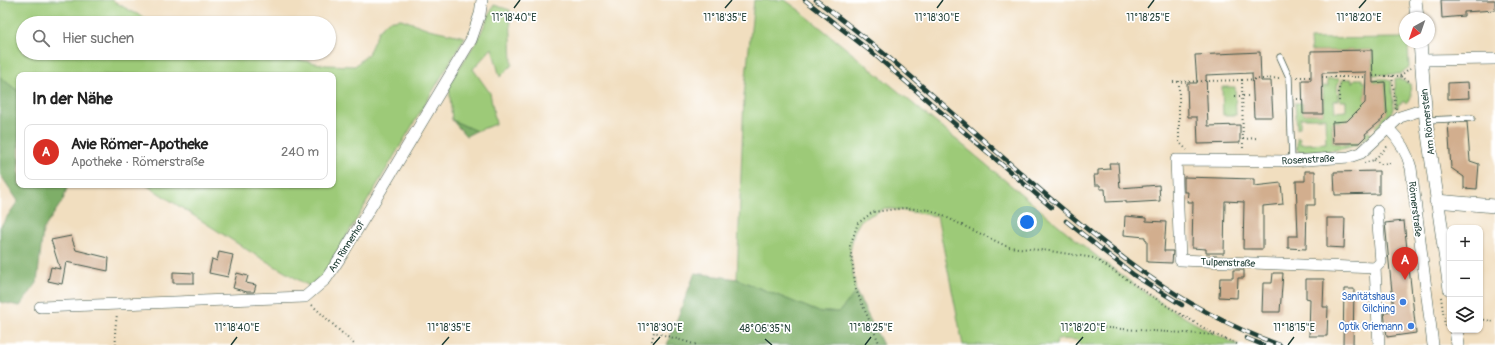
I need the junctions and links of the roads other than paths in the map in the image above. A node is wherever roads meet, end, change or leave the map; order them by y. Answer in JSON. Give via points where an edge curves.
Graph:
{"nodes":[{"id":1,"x":482,"y":0,"type":"edge"},
{"id":2,"x":1415,"y":0,"type":"edge"},
{"id":3,"x":1416,"y":12,"type":"edge"},
{"id":4,"x":1419,"y":48,"type":"edge"},
{"id":5,"x":1280,"y":57,"type":"dead end"},
{"id":6,"x":1495,"y":59,"type":"edge"},
{"id":7,"x":1416,"y":64,"type":"junction"},
{"id":8,"x":1426,"y":115,"type":"junction"},
{"id":9,"x":1472,"y":118,"type":"dead end"},
{"id":10,"x":1388,"y":128,"type":"junction"},
{"id":11,"x":1176,"y":160,"type":"joint"},
{"id":12,"x":1292,"y":161,"type":"junction"},
{"id":13,"x":1436,"y":201,"type":"junction"},
{"id":14,"x":1495,"y":206,"type":"edge"},
{"id":15,"x":1377,"y":211,"type":"dead end"},
{"id":16,"x":1375,"y":268,"type":"junction"},
{"id":17,"x":1447,"y":270,"type":"edge"},
{"id":18,"x":40,"y":307,"type":"dead end"},
{"id":19,"x":1456,"y":333,"type":"edge"},
{"id":20,"x":1379,"y":345,"type":"edge"},
{"id":21,"x":1433,"y":345,"type":"edge"},
{"id":22,"x":1458,"y":345,"type":"edge"}],
"edges":[{"from":1,"to":18,"type":"street","name":"Am Rinnerhof","via":[[471,40],[342,255],[326,279],[305,296]]},
{"from":2,"to":3,"type":"street"},
{"from":4,"to":7,"type":"street","name":"Am Römerstein"},
{"from":5,"to":12,"type":"lane","via":[[1289,77]]},
{"from":6,"to":7,"type":"street"},
{"from":7,"to":8,"type":"street","name":"Am Römerstein"},
{"from":8,"to":9,"type":"lane"},
{"from":8,"to":10,"type":"street","name":"Rosenstraße","via":[[1400,118]]},
{"from":8,"to":13,"type":"street","name":"Am Römerstein"},
{"from":10,"to":12,"type":"street","name":"Rosenstraße","via":[[1361,153],[1348,157]]},
{"from":10,"to":21,"type":"street","name":"Römerstraße","via":[[1408,156],[1411,168]]},
{"from":11,"to":12,"type":"street","name":"Rosenstraße"},
{"from":11,"to":16,"type":"street","name":"Tulpenstraße","via":[[1180,260]]},
{"from":13,"to":14,"type":"street"},
{"from":13,"to":17,"type":"street"},
{"from":15,"to":16,"type":"street","via":[[1381,262]]},
{"from":16,"to":20,"type":"street","via":[[1375,316]]},
{"from":19,"to":22,"type":"street"}]}
